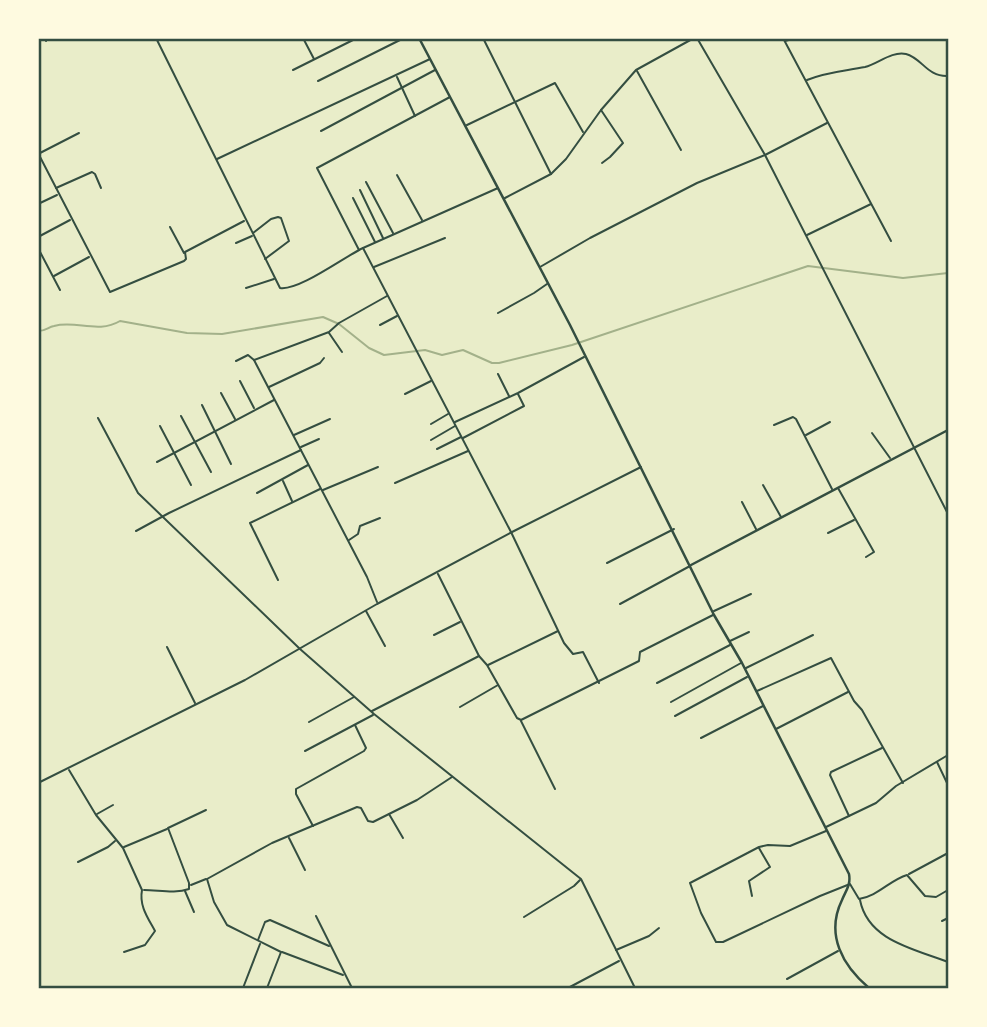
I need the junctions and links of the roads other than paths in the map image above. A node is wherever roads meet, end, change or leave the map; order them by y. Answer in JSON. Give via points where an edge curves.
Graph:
{"nodes":[{"id":1,"x":156,"y":38,"type":"edge"},
{"id":2,"x":303,"y":38,"type":"edge"},
{"id":3,"x":358,"y":38,"type":"edge"},
{"id":4,"x":404,"y":38,"type":"edge"},
{"id":5,"x":483,"y":38,"type":"edge"},
{"id":6,"x":695,"y":38,"type":"edge"},
{"id":7,"x":796,"y":38,"type":"edge"},
{"id":8,"x":419,"y":39,"type":"edge"},
{"id":9,"x":784,"y":40,"type":"edge"},
{"id":10,"x":430,"y":58,"type":"junction"},
{"id":11,"x":314,"y":60,"type":"junction"},
{"id":12,"x":436,"y":69,"type":"junction"},
{"id":13,"x":293,"y":70,"type":"dead end"},
{"id":14,"x":636,"y":70,"type":"junction"},
{"id":15,"x":396,"y":75,"type":"junction"},
{"id":16,"x":948,"y":76,"type":"edge"},
{"id":17,"x":318,"y":81,"type":"dead end"},
{"id":18,"x":805,"y":81,"type":"junction"},
{"id":19,"x":402,"y":89,"type":"junction"},
{"id":20,"x":451,"y":97,"type":"junction"},
{"id":21,"x":514,"y":103,"type":"junction"},
{"id":22,"x":601,"y":110,"type":"junction"},
{"id":23,"x":416,"y":117,"type":"junction"},
{"id":24,"x":827,"y":123,"type":"junction"},
{"id":25,"x":465,"y":125,"type":"junction"},
{"id":26,"x":321,"y":131,"type":"dead end"},
{"id":27,"x":79,"y":133,"type":"dead end"},
{"id":28,"x":583,"y":133,"type":"junction"},
{"id":29,"x":681,"y":150,"type":"dead end"},
{"id":30,"x":39,"y":153,"type":"edge"},
{"id":31,"x":765,"y":155,"type":"junction"},
{"id":32,"x":215,"y":160,"type":"junction"},
{"id":33,"x":601,"y":163,"type":"dead end"},
{"id":34,"x":551,"y":174,"type":"junction"},
{"id":35,"x":397,"y":175,"type":"dead end"},
{"id":36,"x":366,"y":182,"type":"dead end"},
{"id":37,"x":499,"y":187,"type":"junction"},
{"id":38,"x":101,"y":188,"type":"dead end"},
{"id":39,"x":55,"y":189,"type":"junction"},
{"id":40,"x":360,"y":190,"type":"dead end"},
{"id":41,"x":58,"y":195,"type":"junction"},
{"id":42,"x":353,"y":198,"type":"dead end"},
{"id":43,"x":504,"y":199,"type":"junction"},
{"id":44,"x":872,"y":203,"type":"junction"},
{"id":45,"x":38,"y":204,"type":"edge"},
{"id":46,"x":71,"y":220,"type":"junction"},
{"id":47,"x":245,"y":221,"type":"junction"},
{"id":48,"x":422,"y":221,"type":"junction"},
{"id":49,"x":170,"y":227,"type":"dead end"},
{"id":50,"x":252,"y":234,"type":"junction"},
{"id":51,"x":393,"y":234,"type":"junction"},
{"id":52,"x":807,"y":236,"type":"junction"},
{"id":53,"x":38,"y":237,"type":"edge"},
{"id":54,"x":445,"y":238,"type":"dead end"},
{"id":55,"x":383,"y":239,"type":"junction"},
{"id":56,"x":891,"y":241,"type":"dead end"},
{"id":57,"x":236,"y":243,"type":"dead end"},
{"id":58,"x":375,"y":243,"type":"junction"},
{"id":59,"x":38,"y":248,"type":"edge"},
{"id":60,"x":363,"y":248,"type":"junction"},
{"id":61,"x":359,"y":250,"type":"junction"},
{"id":62,"x":184,"y":254,"type":"junction"},
{"id":63,"x":90,"y":257,"type":"junction"},
{"id":64,"x":265,"y":259,"type":"junction"},
{"id":65,"x":373,"y":267,"type":"junction"},
{"id":66,"x":539,"y":267,"type":"junction"},
{"id":67,"x":53,"y":276,"type":"junction"},
{"id":68,"x":275,"y":279,"type":"junction"},
{"id":69,"x":548,"y":283,"type":"junction"},
{"id":70,"x":246,"y":288,"type":"dead end"},
{"id":71,"x":60,"y":290,"type":"dead end"},
{"id":72,"x":387,"y":296,"type":"junction"},
{"id":73,"x":498,"y":313,"type":"dead end"},
{"id":74,"x":398,"y":316,"type":"junction"},
{"id":75,"x":380,"y":325,"type":"dead end"},
{"id":76,"x":329,"y":332,"type":"junction"},
{"id":77,"x":342,"y":352,"type":"dead end"},
{"id":78,"x":586,"y":356,"type":"junction"},
{"id":79,"x":324,"y":358,"type":"dead end"},
{"id":80,"x":254,"y":360,"type":"junction"},
{"id":81,"x":236,"y":361,"type":"dead end"},
{"id":82,"x":498,"y":374,"type":"dead end"},
{"id":83,"x":432,"y":380,"type":"junction"},
{"id":84,"x":240,"y":381,"type":"dead end"},
{"id":85,"x":268,"y":387,"type":"junction"},
{"id":86,"x":221,"y":393,"type":"dead end"},
{"id":87,"x":517,"y":393,"type":"junction"},
{"id":88,"x":405,"y":394,"type":"dead end"},
{"id":89,"x":509,"y":397,"type":"junction"},
{"id":90,"x":274,"y":400,"type":"junction"},
{"id":91,"x":202,"y":405,"type":"dead end"},
{"id":92,"x":254,"y":409,"type":"junction"},
{"id":93,"x":449,"y":414,"type":"junction"},
{"id":94,"x":181,"y":416,"type":"dead end"},
{"id":95,"x":98,"y":418,"type":"dead end"},
{"id":96,"x":330,"y":419,"type":"dead end"},
{"id":97,"x":236,"y":420,"type":"junction"},
{"id":98,"x":830,"y":422,"type":"dead end"},
{"id":99,"x":431,"y":424,"type":"dead end"},
{"id":100,"x":455,"y":424,"type":"junction"},
{"id":101,"x":774,"y":425,"type":"dead end"},
{"id":102,"x":160,"y":426,"type":"dead end"},
{"id":103,"x":948,"y":430,"type":"edge"},
{"id":104,"x":215,"y":431,"type":"junction"},
{"id":105,"x":872,"y":433,"type":"dead end"},
{"id":106,"x":805,"y":435,"type":"junction"},
{"id":107,"x":293,"y":436,"type":"junction"},
{"id":108,"x":462,"y":438,"type":"junction"},
{"id":109,"x":319,"y":439,"type":"dead end"},
{"id":110,"x":431,"y":440,"type":"dead end"},
{"id":111,"x":195,"y":442,"type":"junction"},
{"id":112,"x":301,"y":449,"type":"junction"},
{"id":113,"x":438,"y":449,"type":"dead end"},
{"id":114,"x":915,"y":449,"type":"junction"},
{"id":115,"x":469,"y":451,"type":"junction"},
{"id":116,"x":175,"y":453,"type":"junction"},
{"id":117,"x":892,"y":460,"type":"junction"},
{"id":118,"x":157,"y":461,"type":"dead end"},
{"id":119,"x":231,"y":464,"type":"dead end"},
{"id":120,"x":309,"y":465,"type":"junction"},
{"id":121,"x":378,"y":467,"type":"dead end"},
{"id":122,"x":642,"y":467,"type":"junction"},
{"id":123,"x":211,"y":472,"type":"dead end"},
{"id":124,"x":282,"y":480,"type":"junction"},
{"id":125,"x":395,"y":483,"type":"dead end"},
{"id":126,"x":191,"y":485,"type":"dead end"},
{"id":127,"x":763,"y":485,"type":"dead end"},
{"id":128,"x":837,"y":488,"type":"junction"},
{"id":129,"x":322,"y":490,"type":"junction"},
{"id":130,"x":832,"y":490,"type":"junction"},
{"id":131,"x":257,"y":493,"type":"dead end"},
{"id":132,"x":293,"y":502,"type":"junction"},
{"id":133,"x":742,"y":502,"type":"dead end"},
{"id":134,"x":948,"y":513,"type":"edge"},
{"id":135,"x":162,"y":517,"type":"junction"},
{"id":136,"x":781,"y":517,"type":"junction"},
{"id":137,"x":380,"y":518,"type":"dead end"},
{"id":138,"x":855,"y":519,"type":"junction"},
{"id":139,"x":674,"y":529,"type":"junction"},
{"id":140,"x":757,"y":530,"type":"junction"},
{"id":141,"x":135,"y":531,"type":"dead end"},
{"id":142,"x":511,"y":532,"type":"junction"},
{"id":143,"x":828,"y":533,"type":"dead end"},
{"id":144,"x":348,"y":541,"type":"junction"},
{"id":145,"x":866,"y":557,"type":"dead end"},
{"id":146,"x":607,"y":562,"type":"dead end"},
{"id":147,"x":691,"y":565,"type":"junction"},
{"id":148,"x":438,"y":573,"type":"junction"},
{"id":149,"x":278,"y":580,"type":"dead end"},
{"id":150,"x":751,"y":594,"type":"dead end"},
{"id":151,"x":377,"y":604,"type":"junction"},
{"id":152,"x":620,"y":604,"type":"dead end"},
{"id":153,"x":365,"y":610,"type":"junction"},
{"id":154,"x":713,"y":613,"type":"junction"},
{"id":155,"x":461,"y":622,"type":"junction"},
{"id":156,"x":558,"y":631,"type":"junction"},
{"id":157,"x":749,"y":632,"type":"dead end"},
{"id":158,"x":434,"y":635,"type":"dead end"},
{"id":159,"x":814,"y":635,"type":"dead end"},
{"id":160,"x":730,"y":643,"type":"junction"},
{"id":161,"x":385,"y":646,"type":"dead end"},
{"id":162,"x":167,"y":647,"type":"dead end"},
{"id":163,"x":300,"y":649,"type":"junction"},
{"id":164,"x":479,"y":656,"type":"junction"},
{"id":165,"x":741,"y":663,"type":"junction"},
{"id":166,"x":487,"y":665,"type":"junction"},
{"id":167,"x":745,"y":669,"type":"junction"},
{"id":168,"x":748,"y":676,"type":"junction"},
{"id":169,"x":599,"y":683,"type":"junction"},
{"id":170,"x":657,"y":683,"type":"dead end"},
{"id":171,"x":498,"y":684,"type":"junction"},
{"id":172,"x":849,"y":691,"type":"junction"},
{"id":173,"x":756,"y":692,"type":"junction"},
{"id":174,"x":355,"y":696,"type":"junction"},
{"id":175,"x":671,"y":702,"type":"dead end"},
{"id":176,"x":196,"y":704,"type":"junction"},
{"id":177,"x":764,"y":705,"type":"junction"},
{"id":178,"x":460,"y":707,"type":"dead end"},
{"id":179,"x":373,"y":713,"type":"junction"},
{"id":180,"x":675,"y":716,"type":"dead end"},
{"id":181,"x":521,"y":720,"type":"junction"},
{"id":182,"x":309,"y":722,"type":"dead end"},
{"id":183,"x":355,"y":725,"type":"junction"},
{"id":184,"x":776,"y":729,"type":"junction"},
{"id":185,"x":701,"y":738,"type":"dead end"},
{"id":186,"x":883,"y":747,"type":"junction"},
{"id":187,"x":305,"y":751,"type":"dead end"},
{"id":188,"x":948,"y":755,"type":"edge"},
{"id":189,"x":936,"y":761,"type":"junction"},
{"id":190,"x":68,"y":769,"type":"junction"},
{"id":191,"x":453,"y":776,"type":"junction"},
{"id":192,"x":38,"y":783,"type":"edge"},
{"id":193,"x":903,"y":783,"type":"junction"},
{"id":194,"x":948,"y":785,"type":"edge"},
{"id":195,"x":555,"y":789,"type":"dead end"},
{"id":196,"x":113,"y":805,"type":"dead end"},
{"id":197,"x":206,"y":810,"type":"dead end"},
{"id":198,"x":389,"y":814,"type":"junction"},
{"id":199,"x":96,"y":815,"type":"junction"},
{"id":200,"x":850,"y":817,"type":"junction"},
{"id":201,"x":313,"y":826,"type":"junction"},
{"id":202,"x":169,"y":828,"type":"junction"},
{"id":203,"x":826,"y":829,"type":"junction"},
{"id":204,"x":289,"y":838,"type":"junction"},
{"id":205,"x":403,"y":838,"type":"dead end"},
{"id":206,"x":116,"y":840,"type":"junction"},
{"id":207,"x":759,"y":847,"type":"junction"},
{"id":208,"x":123,"y":848,"type":"junction"},
{"id":209,"x":948,"y":853,"type":"edge"},
{"id":210,"x":78,"y":862,"type":"dead end"},
{"id":211,"x":305,"y":870,"type":"dead end"},
{"id":212,"x":907,"y":875,"type":"junction"},
{"id":213,"x":207,"y":879,"type":"junction"},
{"id":214,"x":581,"y":879,"type":"junction"},
{"id":215,"x":850,"y":884,"type":"junction"},
{"id":216,"x":190,"y":885,"type":"junction"},
{"id":217,"x":142,"y":890,"type":"junction"},
{"id":218,"x":185,"y":890,"type":"junction"},
{"id":219,"x":948,"y":890,"type":"edge"},
{"id":220,"x":752,"y":896,"type":"dead end"},
{"id":221,"x":859,"y":899,"type":"junction"},
{"id":222,"x":194,"y":912,"type":"dead end"},
{"id":223,"x":316,"y":916,"type":"dead end"},
{"id":224,"x":524,"y":917,"type":"dead end"},
{"id":225,"x":948,"y":918,"type":"edge"},
{"id":226,"x":942,"y":921,"type":"dead end"},
{"id":227,"x":659,"y":929,"type":"dead end"},
{"id":228,"x":259,"y":941,"type":"junction"},
{"id":229,"x":329,"y":946,"type":"junction"},
{"id":230,"x":839,"y":950,"type":"junction"},
{"id":231,"x":281,"y":951,"type":"junction"},
{"id":232,"x":615,"y":951,"type":"junction"},
{"id":233,"x":124,"y":952,"type":"dead end"},
{"id":234,"x":620,"y":960,"type":"junction"},
{"id":235,"x":948,"y":962,"type":"edge"},
{"id":236,"x":344,"y":975,"type":"junction"},
{"id":237,"x":787,"y":979,"type":"dead end"},
{"id":238,"x":243,"y":989,"type":"edge"},
{"id":239,"x":267,"y":989,"type":"edge"},
{"id":240,"x":352,"y":989,"type":"edge"},
{"id":241,"x":568,"y":989,"type":"edge"},
{"id":242,"x":635,"y":989,"type":"edge"},
{"id":243,"x":869,"y":989,"type":"edge"}],
"edges":[{"from":1,"to":32,"type":"street"},
{"from":2,"to":11,"type":"street"},
{"from":3,"to":11,"type":"street"},
{"from":4,"to":17,"type":"street"},
{"from":5,"to":21,"type":"street"},
{"from":6,"to":14,"type":"street"},
{"from":6,"to":31,"type":"street"},
{"from":7,"to":9,"type":"street"},
{"from":8,"to":10,"type":"street"},
{"from":9,"to":18,"type":"street"},
{"from":10,"to":12,"type":"street"},
{"from":10,"to":15,"type":"street"},
{"from":11,"to":13,"type":"street"},
{"from":12,"to":19,"type":"street"},
{"from":12,"to":20,"type":"street"},
{"from":14,"to":22,"type":"street"},
{"from":14,"to":29,"type":"street"},
{"from":15,"to":19,"type":"street"},
{"from":15,"to":32,"type":"street"},
{"from":16,"to":18,"type":"street","via":[[935,74],[901,54]]},
{"from":18,"to":24,"type":"street"},
{"from":19,"to":23,"type":"street"},
{"from":19,"to":26,"type":"street"},
{"from":20,"to":23,"type":"street"},
{"from":20,"to":25,"type":"street"},
{"from":21,"to":25,"type":"street"},
{"from":21,"to":28,"type":"street","via":[[557,84]]},
{"from":21,"to":34,"type":"street"},
{"from":22,"to":28,"type":"street"},
{"from":22,"to":33,"type":"street","via":[[622,143]]},
{"from":23,"to":61,"type":"street","via":[[317,168]]},
{"from":24,"to":31,"type":"street"},
{"from":24,"to":44,"type":"street"},
{"from":25,"to":37,"type":"street"},
{"from":27,"to":30,"type":"street"},
{"from":28,"to":34,"type":"street"},
{"from":30,"to":39,"type":"street"},
{"from":31,"to":52,"type":"street"},
{"from":31,"to":66,"type":"street","via":[[697,183]]},
{"from":32,"to":47,"type":"street"},
{"from":34,"to":43,"type":"street"},
{"from":35,"to":48,"type":"street"},
{"from":36,"to":51,"type":"street"},
{"from":37,"to":43,"type":"street"},
{"from":37,"to":48,"type":"street"},
{"from":38,"to":39,"type":"street","via":[[92,172]]},
{"from":39,"to":41,"type":"street"},
{"from":40,"to":55,"type":"street"},
{"from":41,"to":45,"type":"street"},
{"from":41,"to":46,"type":"street"},
{"from":42,"to":58,"type":"street"},
{"from":43,"to":66,"type":"street"},
{"from":44,"to":52,"type":"street"},
{"from":44,"to":56,"type":"street"},
{"from":46,"to":53,"type":"street"},
{"from":46,"to":63,"type":"street"},
{"from":47,"to":50,"type":"street"},
{"from":47,"to":62,"type":"street"},
{"from":48,"to":51,"type":"street"},
{"from":49,"to":62,"type":"street"},
{"from":50,"to":57,"type":"street"},
{"from":50,"to":64,"type":"street"},
{"from":50,"to":64,"type":"street","via":[[271,219],[281,218],[289,241]]},
{"from":51,"to":55,"type":"street"},
{"from":52,"to":114,"type":"street"},
{"from":54,"to":65,"type":"street"},
{"from":55,"to":58,"type":"street"},
{"from":58,"to":60,"type":"street"},
{"from":59,"to":67,"type":"street"},
{"from":60,"to":61,"type":"street"},
{"from":60,"to":65,"type":"street"},
{"from":61,"to":68,"type":"street","via":[[281,289]]},
{"from":62,"to":63,"type":"street","via":[[184,261],[110,292]]},
{"from":63,"to":67,"type":"street"},
{"from":64,"to":68,"type":"street"},
{"from":65,"to":72,"type":"street"},
{"from":66,"to":69,"type":"street"},
{"from":67,"to":71,"type":"street"},
{"from":68,"to":70,"type":"street"},
{"from":69,"to":73,"type":"street"},
{"from":69,"to":78,"type":"street"},
{"from":72,"to":74,"type":"street"},
{"from":72,"to":76,"type":"street"},
{"from":74,"to":75,"type":"street"},
{"from":74,"to":83,"type":"street"},
{"from":76,"to":77,"type":"street"},
{"from":76,"to":80,"type":"street"},
{"from":78,"to":87,"type":"street"},
{"from":78,"to":122,"type":"street"},
{"from":79,"to":85,"type":"street"},
{"from":80,"to":81,"type":"street","via":[[248,355]]},
{"from":80,"to":85,"type":"street"},
{"from":82,"to":89,"type":"street"},
{"from":83,"to":88,"type":"street"},
{"from":83,"to":93,"type":"street"},
{"from":84,"to":92,"type":"street"},
{"from":85,"to":90,"type":"street"},
{"from":86,"to":97,"type":"street"},
{"from":87,"to":89,"type":"street"},
{"from":87,"to":108,"type":"street","via":[[524,406]]},
{"from":89,"to":100,"type":"street"},
{"from":90,"to":92,"type":"street"},
{"from":90,"to":107,"type":"street"},
{"from":91,"to":104,"type":"street"},
{"from":92,"to":97,"type":"street"},
{"from":93,"to":99,"type":"street"},
{"from":93,"to":100,"type":"street"},
{"from":94,"to":111,"type":"street"},
{"from":95,"to":135,"type":"street","via":[[138,493]]},
{"from":96,"to":107,"type":"street"},
{"from":97,"to":104,"type":"street"},
{"from":98,"to":106,"type":"street"},
{"from":100,"to":108,"type":"street"},
{"from":100,"to":110,"type":"street"},
{"from":101,"to":106,"type":"street","via":[[793,417]]},
{"from":102,"to":116,"type":"street"},
{"from":103,"to":114,"type":"street"},
{"from":104,"to":111,"type":"street"},
{"from":104,"to":119,"type":"street"},
{"from":105,"to":117,"type":"street"},
{"from":106,"to":130,"type":"street"},
{"from":107,"to":112,"type":"street"},
{"from":108,"to":113,"type":"street"},
{"from":108,"to":115,"type":"street"},
{"from":109,"to":112,"type":"street"},
{"from":111,"to":116,"type":"street"},
{"from":111,"to":123,"type":"street"},
{"from":112,"to":120,"type":"street"},
{"from":112,"to":135,"type":"street"},
{"from":114,"to":117,"type":"street"},
{"from":114,"to":134,"type":"street"},
{"from":115,"to":125,"type":"street"},
{"from":115,"to":142,"type":"street"},
{"from":116,"to":118,"type":"street"},
{"from":116,"to":126,"type":"street"},
{"from":117,"to":128,"type":"street"},
{"from":120,"to":124,"type":"street"},
{"from":120,"to":129,"type":"street"},
{"from":121,"to":129,"type":"street"},
{"from":122,"to":139,"type":"street"},
{"from":122,"to":142,"type":"street"},
{"from":124,"to":131,"type":"street"},
{"from":124,"to":132,"type":"street"},
{"from":127,"to":136,"type":"street"},
{"from":128,"to":130,"type":"street"},
{"from":128,"to":138,"type":"street"},
{"from":129,"to":132,"type":"street"},
{"from":129,"to":144,"type":"street"},
{"from":130,"to":136,"type":"street"},
{"from":132,"to":149,"type":"street","via":[[250,523]]},
{"from":133,"to":140,"type":"street"},
{"from":135,"to":141,"type":"street"},
{"from":135,"to":163,"type":"street"},
{"from":136,"to":140,"type":"street"},
{"from":137,"to":144,"type":"street","via":[[360,526]]},
{"from":138,"to":143,"type":"street"},
{"from":138,"to":145,"type":"street","via":[[874,552]]},
{"from":139,"to":146,"type":"street"},
{"from":139,"to":147,"type":"street"},
{"from":140,"to":147,"type":"street"},
{"from":142,"to":148,"type":"street"},
{"from":142,"to":156,"type":"street"},
{"from":144,"to":151,"type":"street"},
{"from":147,"to":152,"type":"street"},
{"from":147,"to":154,"type":"street"},
{"from":148,"to":151,"type":"street"},
{"from":148,"to":155,"type":"street"},
{"from":150,"to":154,"type":"street"},
{"from":151,"to":153,"type":"street"},
{"from":153,"to":161,"type":"street"},
{"from":153,"to":163,"type":"street"},
{"from":154,"to":160,"type":"street"},
{"from":154,"to":169,"type":"street","via":[[640,652],[639,661]]},
{"from":155,"to":158,"type":"street"},
{"from":155,"to":164,"type":"street"},
{"from":156,"to":166,"type":"street"},
{"from":156,"to":169,"type":"street","via":[[571,652],[583,652]]},
{"from":157,"to":160,"type":"street"},
{"from":159,"to":167,"type":"street"},
{"from":160,"to":165,"type":"street"},
{"from":160,"to":170,"type":"street"},
{"from":162,"to":176,"type":"street"},
{"from":163,"to":174,"type":"street"},
{"from":163,"to":176,"type":"street"},
{"from":164,"to":166,"type":"street"},
{"from":164,"to":179,"type":"street"},
{"from":165,"to":167,"type":"street"},
{"from":165,"to":175,"type":"street"},
{"from":166,"to":171,"type":"street"},
{"from":167,"to":168,"type":"street"},
{"from":168,"to":173,"type":"street"},
{"from":168,"to":180,"type":"street"},
{"from":169,"to":181,"type":"street"},
{"from":171,"to":178,"type":"street"},
{"from":171,"to":181,"type":"street"},
{"from":172,"to":173,"type":"street","via":[[835,661],[827,658]]},
{"from":172,"to":184,"type":"street"},
{"from":172,"to":186,"type":"street"},
{"from":173,"to":177,"type":"street"},
{"from":174,"to":179,"type":"street"},
{"from":174,"to":182,"type":"street"},
{"from":176,"to":190,"type":"street"},
{"from":177,"to":184,"type":"street"},
{"from":177,"to":185,"type":"street"},
{"from":179,"to":183,"type":"street"},
{"from":179,"to":191,"type":"street"},
{"from":181,"to":195,"type":"street"},
{"from":183,"to":187,"type":"street"},
{"from":183,"to":201,"type":"street","via":[[364,751],[296,789]]},
{"from":184,"to":203,"type":"street"},
{"from":186,"to":193,"type":"street"},
{"from":186,"to":200,"type":"street","via":[[831,772]]},
{"from":188,"to":189,"type":"street"},
{"from":189,"to":193,"type":"street"},
{"from":189,"to":194,"type":"street"},
{"from":190,"to":192,"type":"street"},
{"from":190,"to":199,"type":"street"},
{"from":191,"to":198,"type":"street"},
{"from":191,"to":214,"type":"street"},
{"from":193,"to":200,"type":"street"},
{"from":196,"to":199,"type":"street"},
{"from":197,"to":202,"type":"street"},
{"from":198,"to":201,"type":"street","via":[[370,822],[356,807]]},
{"from":198,"to":205,"type":"street"},
{"from":199,"to":206,"type":"street"},
{"from":200,"to":203,"type":"street"},
{"from":201,"to":204,"type":"street"},
{"from":202,"to":208,"type":"street"},
{"from":202,"to":216,"type":"street"},
{"from":203,"to":207,"type":"street","via":[[790,846]]},
{"from":203,"to":215,"type":"street"},
{"from":204,"to":211,"type":"street"},
{"from":204,"to":213,"type":"street"},
{"from":206,"to":208,"type":"street"},
{"from":206,"to":210,"type":"street"},
{"from":207,"to":215,"type":"street","via":[[690,883],[719,944]]},
{"from":207,"to":220,"type":"street","via":[[770,867],[749,881]]},
{"from":208,"to":217,"type":"street"},
{"from":209,"to":212,"type":"street"},
{"from":212,"to":219,"type":"street","via":[[925,896],[936,897]]},
{"from":212,"to":221,"type":"street"},
{"from":213,"to":216,"type":"street"},
{"from":213,"to":228,"type":"street","via":[[227,925]]},
{"from":214,"to":224,"type":"street"},
{"from":214,"to":232,"type":"street"},
{"from":215,"to":221,"type":"street"},
{"from":215,"to":230,"type":"street","via":[[835,924]]},
{"from":216,"to":218,"type":"street"},
{"from":217,"to":218,"type":"street"},
{"from":217,"to":233,"type":"street","via":[[143,908],[155,931],[145,945]]},
{"from":218,"to":222,"type":"street"},
{"from":221,"to":235,"type":"street","via":[[867,921],[886,937]]},
{"from":223,"to":229,"type":"street"},
{"from":225,"to":226,"type":"street"},
{"from":227,"to":232,"type":"street"},
{"from":228,"to":229,"type":"street","via":[[268,920]]},
{"from":228,"to":231,"type":"street"},
{"from":228,"to":238,"type":"street"},
{"from":229,"to":236,"type":"street"},
{"from":230,"to":237,"type":"street"},
{"from":230,"to":243,"type":"street"},
{"from":231,"to":236,"type":"street"},
{"from":231,"to":239,"type":"street"},
{"from":232,"to":234,"type":"street"},
{"from":234,"to":241,"type":"street"},
{"from":234,"to":242,"type":"street"},
{"from":236,"to":240,"type":"street"}]}
